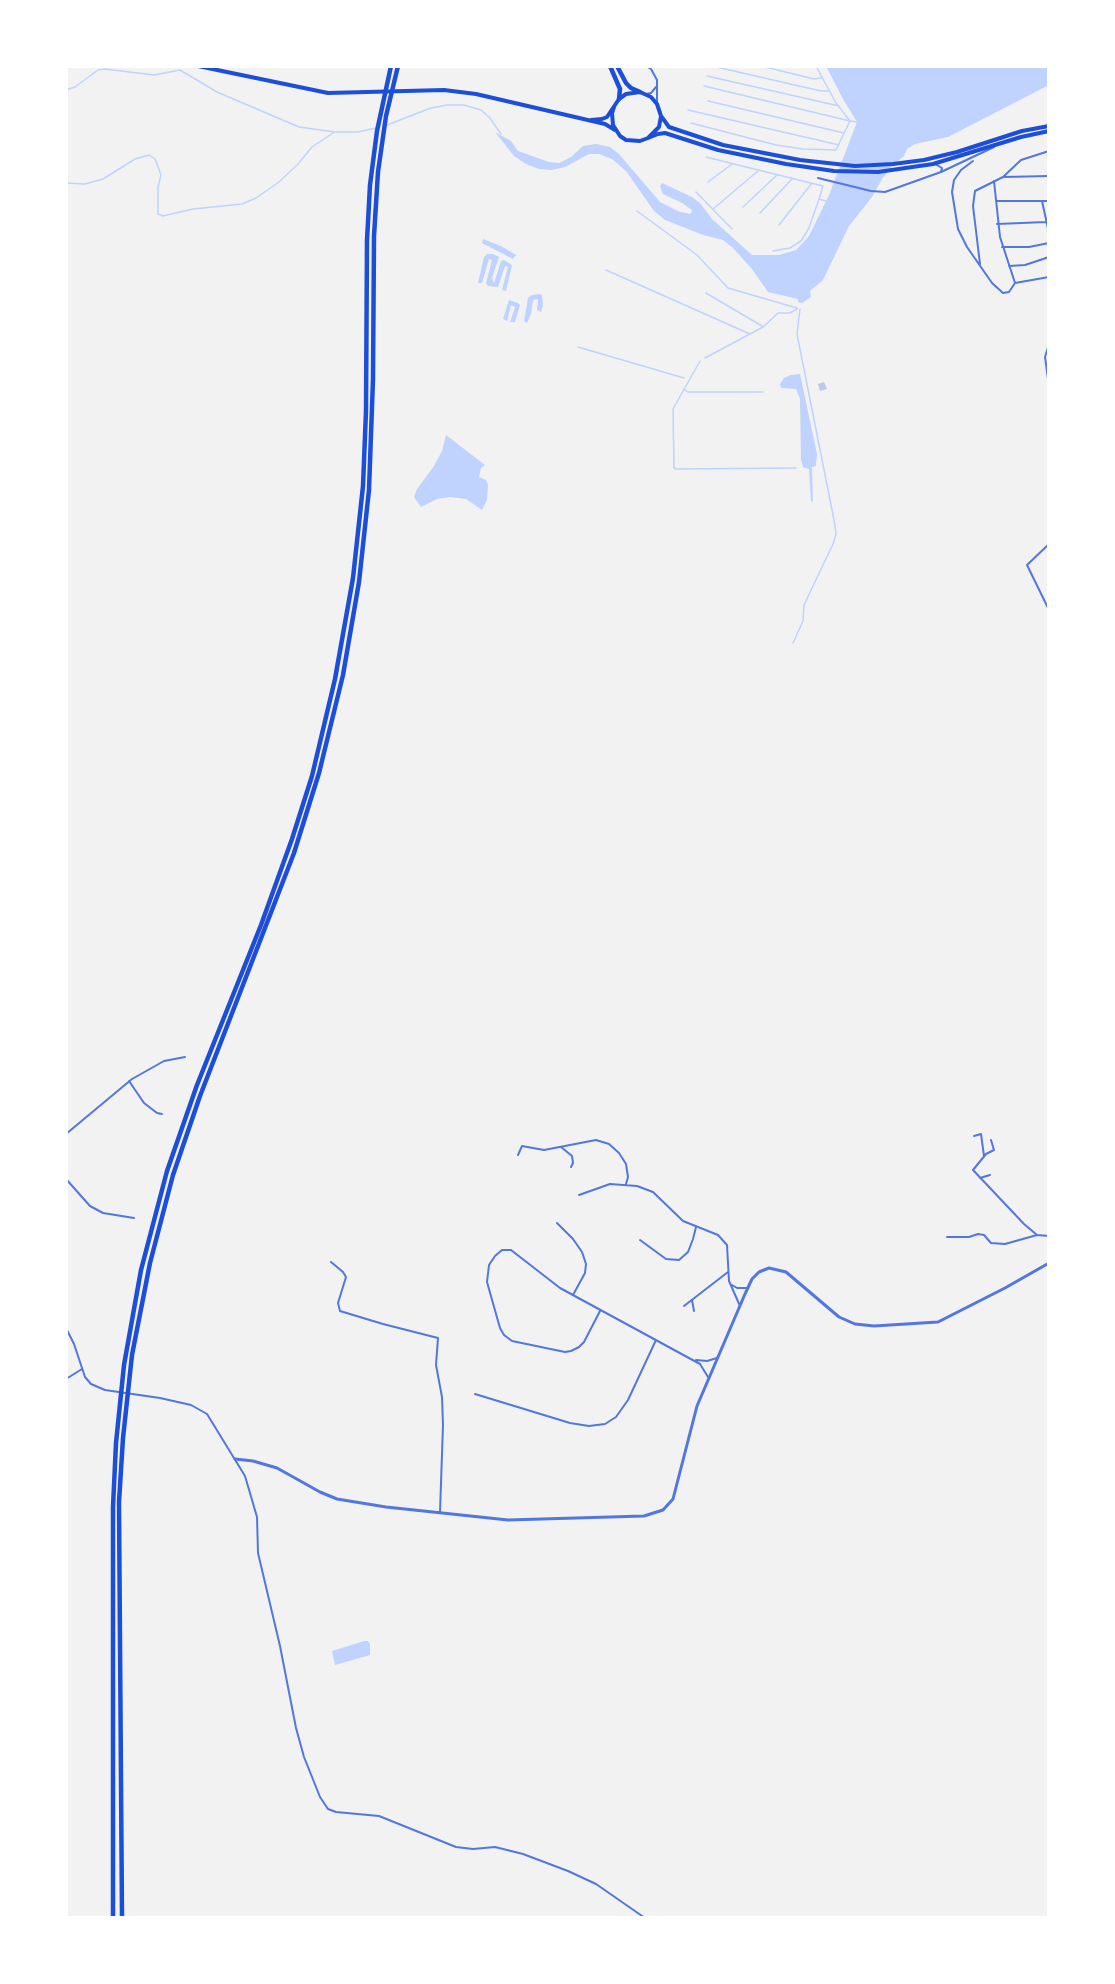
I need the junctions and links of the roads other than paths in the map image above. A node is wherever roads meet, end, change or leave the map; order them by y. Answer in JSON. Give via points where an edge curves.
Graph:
{"nodes":[{"id":1,"x":198,"y":66,"type":"edge"},
{"id":2,"x":391,"y":66,"type":"edge"},
{"id":3,"x":398,"y":66,"type":"edge"},
{"id":4,"x":610,"y":66,"type":"edge"},
{"id":5,"x":617,"y":66,"type":"edge"},
{"id":6,"x":646,"y":66,"type":"edge"},
{"id":7,"x":657,"y":85,"type":"junction"},
{"id":8,"x":643,"y":93,"type":"junction"},
{"id":9,"x":618,"y":99,"type":"junction"},
{"id":10,"x":657,"y":104,"type":"junction"},
{"id":11,"x":614,"y":107,"type":"junction"},
{"id":12,"x":661,"y":116,"type":"junction"},
{"id":13,"x":579,"y":118,"type":"junction"},
{"id":14,"x":1049,"y":126,"type":"edge"},
{"id":15,"x":615,"y":130,"type":"junction"},
{"id":16,"x":1049,"y":132,"type":"edge"},
{"id":17,"x":648,"y":138,"type":"junction"},
{"id":18,"x":1005,"y":142,"type":"junction"},
{"id":19,"x":1049,"y":152,"type":"edge"},
{"id":20,"x":973,"y":161,"type":"dead end"},
{"id":21,"x":933,"y":164,"type":"junction"},
{"id":22,"x":941,"y":172,"type":"junction"},
{"id":23,"x":1049,"y":176,"type":"edge"},
{"id":24,"x":1003,"y":177,"type":"junction"},
{"id":25,"x":818,"y":178,"type":"dead end"},
{"id":26,"x":994,"y":181,"type":"junction"},
{"id":27,"x":996,"y":201,"type":"junction"},
{"id":28,"x":1042,"y":201,"type":"junction"},
{"id":29,"x":1049,"y":201,"type":"edge"},
{"id":30,"x":1046,"y":222,"type":"junction"},
{"id":31,"x":997,"y":224,"type":"junction"},
{"id":32,"x":1049,"y":233,"type":"edge"},
{"id":33,"x":1049,"y":243,"type":"edge"},
{"id":34,"x":1002,"y":247,"type":"junction"},
{"id":35,"x":1049,"y":257,"type":"edge"},
{"id":36,"x":980,"y":264,"type":"junction"},
{"id":37,"x":1009,"y":266,"type":"junction"},
{"id":38,"x":1049,"y":277,"type":"edge"},
{"id":39,"x":1015,"y":283,"type":"junction"},
{"id":40,"x":1049,"y":344,"type":"edge"},
{"id":41,"x":1047,"y":366,"type":"edge"},
{"id":42,"x":1049,"y":386,"type":"edge"},
{"id":43,"x":1049,"y":544,"type":"edge"},
{"id":44,"x":1049,"y":610,"type":"edge"},
{"id":45,"x":184,"y":1058,"type":"dead end"},
{"id":46,"x":129,"y":1081,"type":"junction"},
{"id":47,"x":162,"y":1114,"type":"dead end"},
{"id":48,"x":66,"y":1134,"type":"edge"},
{"id":49,"x":974,"y":1136,"type":"dead end"},
{"id":50,"x":991,"y":1140,"type":"dead end"},
{"id":51,"x":561,"y":1147,"type":"junction"},
{"id":52,"x":518,"y":1155,"type":"dead end"},
{"id":53,"x":984,"y":1156,"type":"junction"},
{"id":54,"x":571,"y":1167,"type":"dead end"},
{"id":55,"x":990,"y":1175,"type":"dead end"},
{"id":56,"x":980,"y":1178,"type":"junction"},
{"id":57,"x":66,"y":1179,"type":"edge"},
{"id":58,"x":626,"y":1184,"type":"junction"},
{"id":59,"x":579,"y":1195,"type":"dead end"},
{"id":60,"x":134,"y":1218,"type":"dead end"},
{"id":61,"x":557,"y":1223,"type":"dead end"},
{"id":62,"x":696,"y":1227,"type":"junction"},
{"id":63,"x":1037,"y":1234,"type":"junction"},
{"id":64,"x":1049,"y":1236,"type":"edge"},
{"id":65,"x":947,"y":1237,"type":"dead end"},
{"id":66,"x":640,"y":1240,"type":"dead end"},
{"id":67,"x":331,"y":1262,"type":"dead end"},
{"id":68,"x":1049,"y":1263,"type":"edge"},
{"id":69,"x":728,"y":1272,"type":"junction"},
{"id":70,"x":729,"y":1281,"type":"junction"},
{"id":71,"x":748,"y":1288,"type":"junction"},
{"id":72,"x":573,"y":1295,"type":"junction"},
{"id":73,"x":692,"y":1300,"type":"junction"},
{"id":74,"x":684,"y":1306,"type":"dead end"},
{"id":75,"x":740,"y":1306,"type":"junction"},
{"id":76,"x":600,"y":1311,"type":"junction"},
{"id":77,"x":694,"y":1311,"type":"dead end"},
{"id":78,"x":66,"y":1328,"type":"edge"},
{"id":79,"x":656,"y":1340,"type":"junction"},
{"id":80,"x":692,"y":1359,"type":"junction"},
{"id":81,"x":717,"y":1359,"type":"junction"},
{"id":82,"x":82,"y":1369,"type":"junction"},
{"id":83,"x":708,"y":1377,"type":"junction"},
{"id":84,"x":66,"y":1379,"type":"edge"},
{"id":85,"x":475,"y":1394,"type":"dead end"},
{"id":86,"x":235,"y":1459,"type":"junction"},
{"id":87,"x":440,"y":1514,"type":"junction"},
{"id":88,"x":113,"y":1918,"type":"edge"},
{"id":89,"x":122,"y":1918,"type":"edge"},
{"id":90,"x":645,"y":1918,"type":"edge"}],
"edges":[{"from":1,"to":13,"type":"main road","via":[[328,93],[466,92]]},
{"from":2,"to":88,"type":"highway","via":[[370,177],[361,505],[336,679],[289,848],[167,1171],[141,1270],[124,1365],[113,1508]]},
{"from":3,"to":89,"type":"highway","via":[[382,136],[374,226],[369,490],[355,610],[337,702],[291,862],[173,1175],[132,1355],[119,1503]]},
{"from":4,"to":9,"type":"highway","via":[[620,89]]},
{"from":5,"to":8,"type":"highway","via":[[626,83]]},
{"from":6,"to":7,"type":"street","via":[[655,74]]},
{"from":7,"to":8,"type":"street","via":[[651,93]]},
{"from":7,"to":10,"type":"street"},
{"from":8,"to":9,"type":"main road"},
{"from":8,"to":10,"type":"main road"},
{"from":9,"to":11,"type":"main road"},
{"from":10,"to":12,"type":"main road"},
{"from":11,"to":13,"type":"main road","via":[[602,119]]},
{"from":11,"to":15,"type":"main road","via":[[611,119]]},
{"from":12,"to":14,"type":"main road","via":[[669,127],[713,142],[759,153],[855,166],[893,165],[957,152]]},
{"from":12,"to":17,"type":"main road","via":[[659,127]]},
{"from":13,"to":15,"type":"main road"},
{"from":15,"to":17,"type":"main road","via":[[633,141]]},
{"from":16,"to":18,"type":"main road"},
{"from":17,"to":21,"type":"main road","via":[[665,133],[735,154],[834,171],[891,171]]},
{"from":18,"to":21,"type":"main road"},
{"from":18,"to":22,"type":"street"},
{"from":19,"to":24,"type":"street","via":[[1021,160]]},
{"from":20,"to":36,"type":"street","via":[[954,180],[952,192],[958,229]]},
{"from":21,"to":22,"type":"street","via":[[940,166]]},
{"from":22,"to":25,"type":"street","via":[[885,192]]},
{"from":23,"to":24,"type":"street"},
{"from":24,"to":26,"type":"street"},
{"from":26,"to":27,"type":"street"},
{"from":26,"to":36,"type":"street","via":[[975,191]]},
{"from":27,"to":28,"type":"street"},
{"from":27,"to":31,"type":"street"},
{"from":28,"to":29,"type":"street"},
{"from":28,"to":30,"type":"street"},
{"from":30,"to":31,"type":"street"},
{"from":30,"to":32,"type":"street"},
{"from":31,"to":34,"type":"street"},
{"from":33,"to":34,"type":"street"},
{"from":34,"to":37,"type":"street"},
{"from":35,"to":37,"type":"street"},
{"from":36,"to":39,"type":"street","via":[[1003,292],[1009,292]]},
{"from":37,"to":39,"type":"street"},
{"from":38,"to":39,"type":"street"},
{"from":40,"to":41,"type":"street"},
{"from":41,"to":42,"type":"street"},
{"from":43,"to":44,"type":"street","via":[[1027,565]]},
{"from":45,"to":46,"type":"street","via":[[164,1060]]},
{"from":46,"to":47,"type":"street","via":[[144,1103]]},
{"from":46,"to":48,"type":"street"},
{"from":49,"to":53,"type":"street","via":[[981,1134]]},
{"from":50,"to":53,"type":"street","via":[[994,1150]]},
{"from":51,"to":52,"type":"street","via":[[544,1150],[522,1146]]},
{"from":51,"to":54,"type":"street","via":[[572,1156]]},
{"from":51,"to":58,"type":"street","via":[[596,1140],[609,1144],[626,1164]]},
{"from":53,"to":56,"type":"street","via":[[973,1170]]},
{"from":55,"to":56,"type":"street"},
{"from":56,"to":63,"type":"street"},
{"from":57,"to":60,"type":"street","via":[[96,1210]]},
{"from":58,"to":59,"type":"street","via":[[601,1186]]},
{"from":58,"to":62,"type":"street","via":[[653,1192],[683,1221]]},
{"from":61,"to":72,"type":"street","via":[[582,1252],[585,1264],[585,1273]]},
{"from":62,"to":66,"type":"street","via":[[688,1252],[679,1260],[666,1259]]},
{"from":62,"to":69,"type":"street","via":[[718,1235],[727,1245]]},
{"from":63,"to":64,"type":"street"},
{"from":63,"to":65,"type":"street","via":[[1005,1244],[991,1243],[978,1234]]},
{"from":67,"to":87,"type":"street","via":[[346,1277],[340,1311],[438,1338],[436,1365],[443,1425]]},
{"from":68,"to":71,"type":"street","via":[[950,1317],[920,1324],[874,1326],[847,1321],[794,1277],[778,1269],[759,1272]]},
{"from":69,"to":70,"type":"street"},
{"from":69,"to":73,"type":"street"},
{"from":70,"to":71,"type":"street","via":[[737,1288]]},
{"from":70,"to":75,"type":"street"},
{"from":71,"to":75,"type":"street"},
{"from":72,"to":76,"type":"street"},
{"from":72,"to":76,"type":"street","via":[[511,1250],[502,1250],[489,1265],[487,1282],[500,1328],[512,1341],[571,1351],[584,1342]]},
{"from":73,"to":74,"type":"street"},
{"from":73,"to":77,"type":"street"},
{"from":75,"to":81,"type":"street"},
{"from":76,"to":79,"type":"street"},
{"from":78,"to":82,"type":"street"},
{"from":79,"to":80,"type":"street"},
{"from":79,"to":85,"type":"street","via":[[628,1400],[616,1417],[605,1424],[570,1423]]},
{"from":80,"to":81,"type":"street"},
{"from":80,"to":83,"type":"street"},
{"from":81,"to":83,"type":"street"},
{"from":82,"to":84,"type":"street"},
{"from":82,"to":86,"type":"street","via":[[91,1384],[105,1390],[191,1405],[207,1414]]},
{"from":83,"to":87,"type":"street","via":[[689,1429],[673,1499],[663,1510],[644,1516],[571,1519],[508,1520]]},
{"from":86,"to":87,"type":"street","via":[[277,1468],[337,1500]]},
{"from":86,"to":90,"type":"street","via":[[245,1476],[256,1517],[258,1552],[296,1728],[304,1757],[328,1809],[379,1816],[456,1847],[495,1847],[523,1854],[596,1884]]}]}
